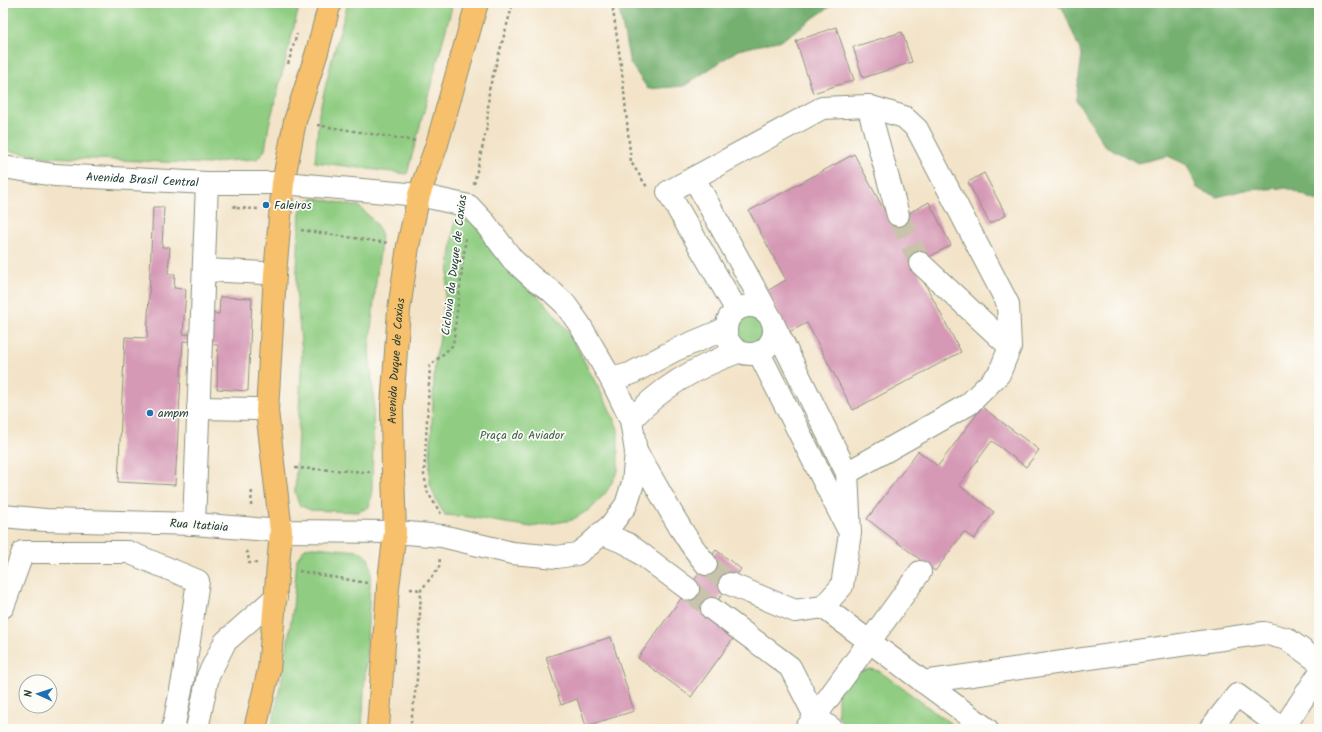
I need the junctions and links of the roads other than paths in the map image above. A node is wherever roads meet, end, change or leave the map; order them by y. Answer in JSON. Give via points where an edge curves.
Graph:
{"nodes":[{"id":1,"x":330,"y":3,"type":"edge"},
{"id":2,"x":477,"y":3,"type":"edge"},
{"id":3,"x":868,"y":106,"type":"junction"},
{"id":4,"x":3,"y":167,"type":"edge"},
{"id":5,"x":694,"y":178,"type":"junction"},
{"id":6,"x":207,"y":183,"type":"junction"},
{"id":7,"x":283,"y":183,"type":"junction"},
{"id":8,"x":419,"y":195,"type":"junction"},
{"id":9,"x":898,"y":215,"type":"tunnel mouth"},
{"id":10,"x":920,"y":263,"type":"tunnel mouth"},
{"id":11,"x":204,"y":270,"type":"junction"},
{"id":12,"x":275,"y":274,"type":"junction"},
{"id":13,"x":736,"y":309,"type":"junction"},
{"id":14,"x":771,"y":318,"type":"junction"},
{"id":15,"x":725,"y":329,"type":"junction"},
{"id":16,"x":1010,"y":347,"type":"junction"},
{"id":17,"x":675,"y":350,"type":"junction"},
{"id":18,"x":748,"y":352,"type":"junction"},
{"id":19,"x":688,"y":374,"type":"junction"},
{"id":20,"x":611,"y":379,"type":"junction"},
{"id":21,"x":198,"y":408,"type":"junction"},
{"id":22,"x":267,"y":411,"type":"junction"},
{"id":23,"x":631,"y":420,"type":"junction"},
{"id":24,"x":636,"y":452,"type":"junction"},
{"id":25,"x":847,"y":473,"type":"junction"},
{"id":26,"x":3,"y":516,"type":"edge"},
{"id":27,"x":194,"y":524,"type":"junction"},
{"id":28,"x":281,"y":531,"type":"junction"},
{"id":29,"x":395,"y":532,"type":"junction"},
{"id":30,"x":850,"y":533,"type":"junction"},
{"id":31,"x":601,"y":534,"type":"junction"},
{"id":32,"x":706,"y":564,"type":"tunnel mouth"},
{"id":33,"x":920,"y":572,"type":"dead end"},
{"id":34,"x":730,"y":584,"type":"tunnel mouth"},
{"id":35,"x":688,"y":589,"type":"tunnel mouth"},
{"id":36,"x":276,"y":597,"type":"junction"},
{"id":37,"x":3,"y":607,"type":"edge"},
{"id":38,"x":823,"y":607,"type":"junction"},
{"id":39,"x":712,"y":609,"type":"tunnel mouth"},
{"id":40,"x":870,"y":642,"type":"junction"},
{"id":41,"x":1319,"y":662,"type":"edge"},
{"id":42,"x":1319,"y":674,"type":"edge"},
{"id":43,"x":923,"y":682,"type":"junction"},
{"id":44,"x":818,"y":725,"type":"edge"},
{"id":45,"x":173,"y":729,"type":"edge"},
{"id":46,"x":197,"y":729,"type":"edge"},
{"id":47,"x":255,"y":729,"type":"edge"},
{"id":48,"x":378,"y":729,"type":"edge"},
{"id":49,"x":987,"y":729,"type":"edge"},
{"id":50,"x":1210,"y":729,"type":"edge"},
{"id":51,"x":1283,"y":729,"type":"edge"}],
"edges":[{"from":1,"to":7,"type":"main road","via":[[295,121]]},
{"from":2,"to":8,"type":"main road","name":"Avenida Duque de Caxias","via":[[437,144]]},
{"from":3,"to":5,"type":"street","via":[[822,108]]},
{"from":3,"to":9,"type":"street"},
{"from":3,"to":16,"type":"street","via":[[904,117],[917,128],[1008,304]]},
{"from":4,"to":6,"type":"street","name":"Avenida Brasil Central","via":[[54,175]]},
{"from":5,"to":13,"type":"street","via":[[668,192]]},
{"from":5,"to":14,"type":"street"},
{"from":6,"to":7,"type":"street","name":"Avenida Brasil Central"},
{"from":6,"to":11,"type":"street"},
{"from":7,"to":8,"type":"street","name":"Avenida Brasil Central"},
{"from":7,"to":12,"type":"main road"},
{"from":8,"to":20,"type":"street","name":"Avenida Brasil Central","via":[[469,206],[513,260],[565,304]]},
{"from":8,"to":29,"type":"main road","name":"Avenida Duque de Caxias","via":[[408,246],[399,310],[392,406]]},
{"from":10,"to":16,"type":"street"},
{"from":11,"to":12,"type":"street"},
{"from":11,"to":21,"type":"street"},
{"from":12,"to":22,"type":"main road"},
{"from":13,"to":14,"type":"street","via":[[742,306],[756,306]]},
{"from":13,"to":15,"type":"street","via":[[727,321]]},
{"from":14,"to":18,"type":"street","via":[[773,337],[765,349]]},
{"from":14,"to":25,"type":"street"},
{"from":15,"to":17,"type":"street"},
{"from":15,"to":18,"type":"street","via":[[728,342]]},
{"from":16,"to":25,"type":"street","via":[[999,374],[969,404]]},
{"from":17,"to":19,"type":"street"},
{"from":17,"to":20,"type":"street","via":[[630,374]]},
{"from":18,"to":19,"type":"street","via":[[721,358]]},
{"from":18,"to":30,"type":"street"},
{"from":19,"to":23,"type":"street","via":[[644,404]]},
{"from":20,"to":23,"type":"street"},
{"from":21,"to":22,"type":"street"},
{"from":21,"to":27,"type":"street"},
{"from":22,"to":28,"type":"main road"},
{"from":23,"to":24,"type":"street"},
{"from":24,"to":31,"type":"street","name":"Rua Itatiaia","via":[[633,483],[626,505]]},
{"from":24,"to":32,"type":"street","via":[[693,548]]},
{"from":25,"to":30,"type":"street"},
{"from":26,"to":27,"type":"street","name":"Rua Itatiaia","via":[[45,520]]},
{"from":27,"to":28,"type":"street","name":"Rua Itatiaia"},
{"from":28,"to":29,"type":"street","name":"Rua Itatiaia"},
{"from":28,"to":36,"type":"main road"},
{"from":29,"to":31,"type":"street","name":"Rua Itatiaia","via":[[442,536],[512,553],[557,557],[576,554]]},
{"from":29,"to":48,"type":"main road","name":"Avenida Duque de Caxias","via":[[388,587]]},
{"from":30,"to":38,"type":"street","via":[[842,586]]},
{"from":31,"to":35,"type":"street","via":[[628,544]]},
{"from":33,"to":40,"type":"street"},
{"from":34,"to":38,"type":"street","via":[[796,611]]},
{"from":36,"to":46,"type":"street","via":[[225,642],[208,676]]},
{"from":36,"to":47,"type":"main road","via":[[269,670]]},
{"from":37,"to":45,"type":"street","via":[[23,552],[128,552],[198,581]]},
{"from":38,"to":40,"type":"street"},
{"from":39,"to":44,"type":"street","via":[[790,667]]},
{"from":40,"to":43,"type":"street"},
{"from":40,"to":44,"type":"street"},
{"from":41,"to":43,"type":"street","via":[[1287,639],[1264,633]]},
{"from":42,"to":51,"type":"street"},
{"from":43,"to":49,"type":"street"},
{"from":50,"to":51,"type":"street","via":[[1237,695]]}]}
